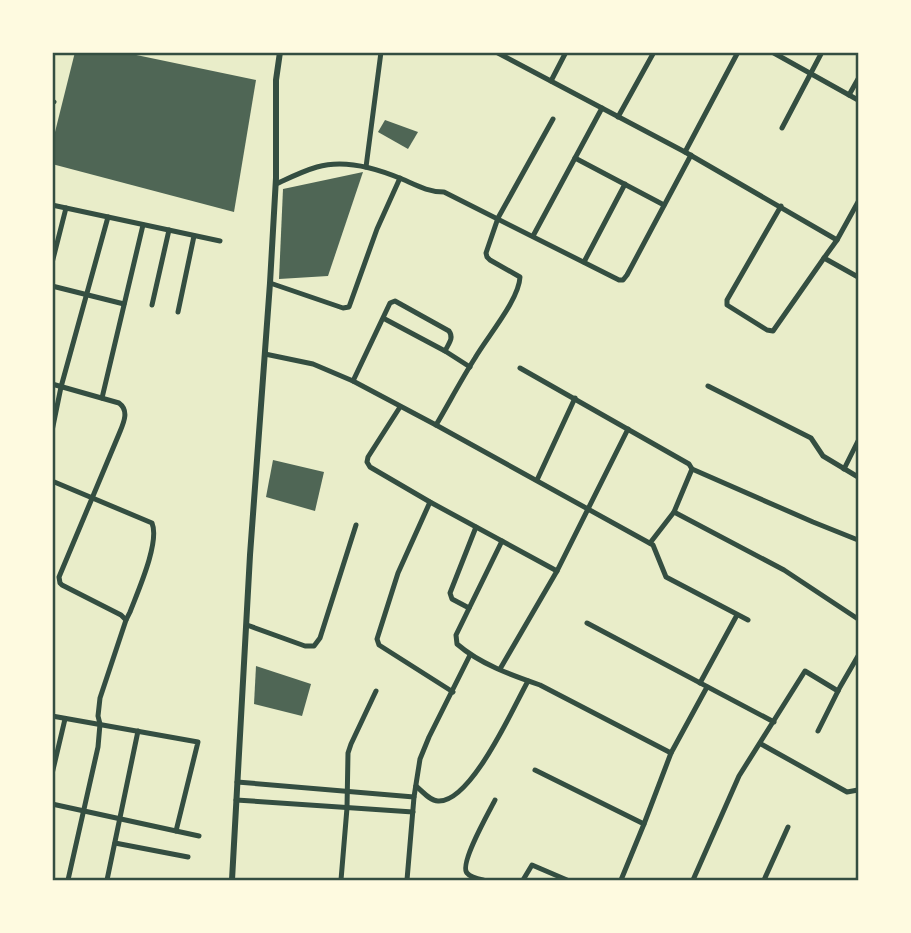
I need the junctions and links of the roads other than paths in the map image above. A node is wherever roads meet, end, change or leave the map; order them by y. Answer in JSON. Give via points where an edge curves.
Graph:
{"nodes":[{"id":1,"x":280,"y":52,"type":"edge"},
{"id":2,"x":381,"y":52,"type":"edge"},
{"id":3,"x":496,"y":52,"type":"edge"},
{"id":4,"x":566,"y":52,"type":"edge"},
{"id":5,"x":654,"y":52,"type":"edge"},
{"id":6,"x":738,"y":52,"type":"edge"},
{"id":7,"x":772,"y":52,"type":"edge"},
{"id":8,"x":822,"y":52,"type":"edge"},
{"id":9,"x":810,"y":74,"type":"junction"},
{"id":10,"x":859,"y":79,"type":"edge"},
{"id":11,"x":551,"y":81,"type":"junction"},
{"id":12,"x":849,"y":95,"type":"junction"},
{"id":13,"x":859,"y":100,"type":"edge"},
{"id":14,"x":602,"y":108,"type":"junction"},
{"id":15,"x":618,"y":117,"type":"junction"},
{"id":16,"x":553,"y":119,"type":"dead end"},
{"id":17,"x":782,"y":128,"type":"dead end"},
{"id":18,"x":688,"y":153,"type":"junction"},
{"id":19,"x":575,"y":158,"type":"junction"},
{"id":20,"x":366,"y":167,"type":"junction"},
{"id":21,"x":400,"y":178,"type":"junction"},
{"id":22,"x":276,"y":184,"type":"junction"},
{"id":23,"x":625,"y":184,"type":"junction"},
{"id":24,"x":859,"y":202,"type":"edge"},
{"id":25,"x":52,"y":205,"type":"edge"},
{"id":26,"x":664,"y":205,"type":"junction"},
{"id":27,"x":780,"y":206,"type":"junction"},
{"id":28,"x":65,"y":208,"type":"junction"},
{"id":29,"x":108,"y":217,"type":"junction"},
{"id":30,"x":498,"y":218,"type":"junction"},
{"id":31,"x":143,"y":225,"type":"junction"},
{"id":32,"x":169,"y":230,"type":"junction"},
{"id":33,"x":194,"y":236,"type":"junction"},
{"id":34,"x":533,"y":236,"type":"junction"},
{"id":35,"x":837,"y":240,"type":"junction"},
{"id":36,"x":220,"y":241,"type":"dead end"},
{"id":37,"x":824,"y":258,"type":"junction"},
{"id":38,"x":584,"y":262,"type":"junction"},
{"id":39,"x":52,"y":263,"type":"edge"},
{"id":40,"x":859,"y":277,"type":"edge"},
{"id":41,"x":270,"y":283,"type":"junction"},
{"id":42,"x":52,"y":286,"type":"edge"},
{"id":43,"x":86,"y":295,"type":"junction"},
{"id":44,"x":124,"y":304,"type":"junction"},
{"id":45,"x":152,"y":304,"type":"dead end"},
{"id":46,"x":178,"y":312,"type":"dead end"},
{"id":47,"x":383,"y":318,"type":"junction"},
{"id":48,"x":445,"y":351,"type":"junction"},
{"id":49,"x":265,"y":355,"type":"junction"},
{"id":50,"x":470,"y":367,"type":"junction"},
{"id":51,"x":520,"y":368,"type":"dead end"},
{"id":52,"x":353,"y":381,"type":"junction"},
{"id":53,"x":52,"y":384,"type":"edge"},
{"id":54,"x":708,"y":386,"type":"dead end"},
{"id":55,"x":61,"y":387,"type":"junction"},
{"id":56,"x":103,"y":398,"type":"junction"},
{"id":57,"x":575,"y":398,"type":"junction"},
{"id":58,"x":400,"y":407,"type":"junction"},
{"id":59,"x":436,"y":425,"type":"junction"},
{"id":60,"x":628,"y":429,"type":"junction"},
{"id":61,"x":52,"y":430,"type":"edge"},
{"id":62,"x":859,"y":441,"type":"edge"},
{"id":63,"x":692,"y":469,"type":"junction"},
{"id":64,"x":844,"y":469,"type":"junction"},
{"id":65,"x":859,"y":477,"type":"edge"},
{"id":66,"x":537,"y":480,"type":"junction"},
{"id":67,"x":52,"y":481,"type":"edge"},
{"id":68,"x":93,"y":497,"type":"junction"},
{"id":69,"x":430,"y":502,"type":"junction"},
{"id":70,"x":588,"y":509,"type":"junction"},
{"id":71,"x":674,"y":512,"type":"junction"},
{"id":72,"x":356,"y":526,"type":"dead end"},
{"id":73,"x":476,"y":527,"type":"junction"},
{"id":74,"x":859,"y":540,"type":"edge"},
{"id":75,"x":502,"y":541,"type":"junction"},
{"id":76,"x":650,"y":544,"type":"junction"},
{"id":77,"x":557,"y":571,"type":"junction"},
{"id":78,"x":468,"y":608,"type":"junction"},
{"id":79,"x":737,"y":615,"type":"junction"},
{"id":80,"x":859,"y":619,"type":"edge"},
{"id":81,"x":126,"y":620,"type":"junction"},
{"id":82,"x":748,"y":620,"type":"dead end"},
{"id":83,"x":587,"y":623,"type":"dead end"},
{"id":84,"x":247,"y":625,"type":"junction"},
{"id":85,"x":470,"y":655,"type":"junction"},
{"id":86,"x":859,"y":656,"type":"edge"},
{"id":87,"x":500,"y":669,"type":"junction"},
{"id":88,"x":528,"y":681,"type":"junction"},
{"id":89,"x":700,"y":683,"type":"junction"},
{"id":90,"x":707,"y":687,"type":"junction"},
{"id":91,"x":376,"y":691,"type":"dead end"},
{"id":92,"x":838,"y":691,"type":"junction"},
{"id":93,"x":453,"y":692,"type":"junction"},
{"id":94,"x":52,"y":716,"type":"edge"},
{"id":95,"x":65,"y":719,"type":"junction"},
{"id":96,"x":774,"y":722,"type":"junction"},
{"id":97,"x":100,"y":724,"type":"junction"},
{"id":98,"x":818,"y":731,"type":"dead end"},
{"id":99,"x":138,"y":732,"type":"junction"},
{"id":100,"x":761,"y":744,"type":"junction"},
{"id":101,"x":671,"y":753,"type":"junction"},
{"id":102,"x":535,"y":769,"type":"dead end"},
{"id":103,"x":52,"y":774,"type":"edge"},
{"id":104,"x":237,"y":782,"type":"junction"},
{"id":105,"x":416,"y":786,"type":"junction"},
{"id":106,"x":859,"y":790,"type":"edge"},
{"id":107,"x":346,"y":791,"type":"junction"},
{"id":108,"x":414,"y":797,"type":"junction"},
{"id":109,"x":236,"y":800,"type":"junction"},
{"id":110,"x":495,"y":800,"type":"dead end"},
{"id":111,"x":52,"y":804,"type":"edge"},
{"id":112,"x":346,"y":808,"type":"junction"},
{"id":113,"x":83,"y":811,"type":"junction"},
{"id":114,"x":413,"y":812,"type":"junction"},
{"id":115,"x":120,"y":819,"type":"junction"},
{"id":116,"x":644,"y":824,"type":"junction"},
{"id":117,"x":788,"y":827,"type":"dead end"},
{"id":118,"x":176,"y":831,"type":"junction"},
{"id":119,"x":199,"y":836,"type":"dead end"},
{"id":120,"x":115,"y":843,"type":"junction"},
{"id":121,"x":188,"y":858,"type":"dead end"},
{"id":122,"x":68,"y":880,"type":"edge"},
{"id":123,"x":107,"y":880,"type":"edge"},
{"id":124,"x":232,"y":880,"type":"edge"},
{"id":125,"x":341,"y":880,"type":"edge"},
{"id":126,"x":407,"y":880,"type":"edge"},
{"id":127,"x":482,"y":880,"type":"edge"},
{"id":128,"x":523,"y":880,"type":"edge"},
{"id":129,"x":567,"y":880,"type":"edge"},
{"id":130,"x":621,"y":880,"type":"edge"},
{"id":131,"x":693,"y":880,"type":"edge"},
{"id":132,"x":764,"y":880,"type":"edge"}],
"edges":[{"from":1,"to":22,"type":"street"},
{"from":2,"to":20,"type":"street"},
{"from":3,"to":11,"type":"street"},
{"from":4,"to":11,"type":"street"},
{"from":5,"to":15,"type":"street"},
{"from":6,"to":18,"type":"street"},
{"from":7,"to":9,"type":"street"},
{"from":8,"to":9,"type":"street"},
{"from":9,"to":12,"type":"street"},
{"from":9,"to":17,"type":"street"},
{"from":10,"to":12,"type":"street"},
{"from":11,"to":14,"type":"street"},
{"from":12,"to":13,"type":"street"},
{"from":14,"to":15,"type":"street"},
{"from":14,"to":19,"type":"street"},
{"from":15,"to":18,"type":"street"},
{"from":16,"to":30,"type":"street"},
{"from":18,"to":26,"type":"street"},
{"from":18,"to":27,"type":"street"},
{"from":19,"to":23,"type":"street"},
{"from":19,"to":34,"type":"street"},
{"from":20,"to":21,"type":"street"},
{"from":20,"to":22,"type":"street","via":[[318,166]]},
{"from":21,"to":30,"type":"street","via":[[429,191],[444,192]]},
{"from":21,"to":41,"type":"street","via":[[349,307]]},
{"from":22,"to":41,"type":"street"},
{"from":23,"to":26,"type":"street"},
{"from":23,"to":38,"type":"street"},
{"from":24,"to":35,"type":"street"},
{"from":25,"to":28,"type":"street"},
{"from":26,"to":38,"type":"street","via":[[623,279],[614,279]]},
{"from":27,"to":35,"type":"street"},
{"from":27,"to":37,"type":"street","via":[[727,306],[773,331]]},
{"from":28,"to":29,"type":"street"},
{"from":28,"to":39,"type":"street"},
{"from":29,"to":31,"type":"street"},
{"from":29,"to":43,"type":"street"},
{"from":30,"to":34,"type":"street"},
{"from":30,"to":50,"type":"street","via":[[487,257],[520,277],[520,285]]},
{"from":31,"to":32,"type":"street"},
{"from":31,"to":44,"type":"street"},
{"from":32,"to":33,"type":"street"},
{"from":32,"to":45,"type":"street"},
{"from":33,"to":36,"type":"street"},
{"from":33,"to":46,"type":"street"},
{"from":34,"to":38,"type":"street"},
{"from":35,"to":37,"type":"street"},
{"from":37,"to":40,"type":"street"},
{"from":41,"to":49,"type":"street"},
{"from":42,"to":43,"type":"street"},
{"from":43,"to":44,"type":"street"},
{"from":43,"to":55,"type":"street"},
{"from":44,"to":56,"type":"street"},
{"from":47,"to":48,"type":"street"},
{"from":47,"to":48,"type":"street","via":[[390,303],[398,302],[452,334]]},
{"from":47,"to":52,"type":"street"},
{"from":48,"to":50,"type":"street"},
{"from":49,"to":52,"type":"street","via":[[313,364]]},
{"from":49,"to":84,"type":"street"},
{"from":50,"to":59,"type":"street"},
{"from":51,"to":57,"type":"street"},
{"from":52,"to":58,"type":"street"},
{"from":53,"to":55,"type":"street"},
{"from":54,"to":64,"type":"street","via":[[811,438],[823,456]]},
{"from":55,"to":56,"type":"street"},
{"from":55,"to":61,"type":"street"},
{"from":56,"to":68,"type":"street","via":[[120,403],[125,412]]},
{"from":57,"to":60,"type":"street"},
{"from":57,"to":66,"type":"street"},
{"from":58,"to":59,"type":"street"},
{"from":58,"to":69,"type":"street","via":[[367,462]]},
{"from":59,"to":66,"type":"street"},
{"from":60,"to":63,"type":"street"},
{"from":60,"to":70,"type":"street"},
{"from":62,"to":64,"type":"street"},
{"from":63,"to":71,"type":"street"},
{"from":63,"to":74,"type":"street"},
{"from":64,"to":65,"type":"street"},
{"from":66,"to":70,"type":"street"},
{"from":67,"to":68,"type":"street"},
{"from":68,"to":81,"type":"street","via":[[154,526],[153,546]]},
{"from":68,"to":81,"type":"street","via":[[59,581]]},
{"from":69,"to":73,"type":"street"},
{"from":69,"to":93,"type":"street","via":[[398,573],[377,639],[379,645]]},
{"from":70,"to":76,"type":"street"},
{"from":70,"to":77,"type":"street"},
{"from":71,"to":76,"type":"street"},
{"from":71,"to":80,"type":"street","via":[[784,570]]},
{"from":72,"to":84,"type":"street","via":[[314,646]]},
{"from":73,"to":75,"type":"street"},
{"from":73,"to":78,"type":"street","via":[[450,593]]},
{"from":75,"to":77,"type":"street"},
{"from":75,"to":78,"type":"street"},
{"from":76,"to":79,"type":"street","via":[[666,577]]},
{"from":77,"to":87,"type":"street"},
{"from":78,"to":85,"type":"street","via":[[455,638]]},
{"from":79,"to":82,"type":"street"},
{"from":79,"to":89,"type":"street"},
{"from":81,"to":97,"type":"street","via":[[100,698]]},
{"from":83,"to":89,"type":"street"},
{"from":84,"to":104,"type":"street"},
{"from":85,"to":87,"type":"street"},
{"from":85,"to":93,"type":"street"},
{"from":86,"to":92,"type":"street"},
{"from":87,"to":88,"type":"street"},
{"from":88,"to":101,"type":"street"},
{"from":88,"to":105,"type":"street","via":[[487,757],[464,788],[438,801]]},
{"from":89,"to":90,"type":"street"},
{"from":90,"to":96,"type":"street"},
{"from":90,"to":101,"type":"street"},
{"from":91,"to":107,"type":"street","via":[[349,748]]},
{"from":92,"to":96,"type":"street","via":[[804,671]]},
{"from":92,"to":98,"type":"street"},
{"from":93,"to":105,"type":"street","via":[[420,759]]},
{"from":94,"to":95,"type":"street"},
{"from":95,"to":97,"type":"street"},
{"from":95,"to":103,"type":"street"},
{"from":96,"to":100,"type":"street"},
{"from":97,"to":99,"type":"street"},
{"from":97,"to":113,"type":"street"},
{"from":99,"to":115,"type":"street"},
{"from":99,"to":118,"type":"street","via":[[198,742]]},
{"from":100,"to":106,"type":"street","via":[[847,792]]},
{"from":100,"to":131,"type":"street","via":[[739,776]]},
{"from":101,"to":116,"type":"street"},
{"from":102,"to":116,"type":"street"},
{"from":104,"to":107,"type":"street"},
{"from":104,"to":109,"type":"street"},
{"from":105,"to":108,"type":"street"},
{"from":107,"to":108,"type":"street"},
{"from":107,"to":112,"type":"street"},
{"from":108,"to":114,"type":"street"},
{"from":109,"to":112,"type":"street"},
{"from":109,"to":124,"type":"street"},
{"from":110,"to":127,"type":"street","via":[[465,866],[468,874]]},
{"from":111,"to":113,"type":"street"},
{"from":112,"to":114,"type":"street"},
{"from":112,"to":125,"type":"street"},
{"from":113,"to":115,"type":"street"},
{"from":113,"to":122,"type":"street"},
{"from":114,"to":126,"type":"street"},
{"from":115,"to":118,"type":"street"},
{"from":115,"to":120,"type":"street"},
{"from":116,"to":130,"type":"street"},
{"from":117,"to":132,"type":"street"},
{"from":118,"to":119,"type":"street"},
{"from":120,"to":121,"type":"street"},
{"from":120,"to":123,"type":"street"},
{"from":128,"to":129,"type":"street","via":[[532,865]]}]}
